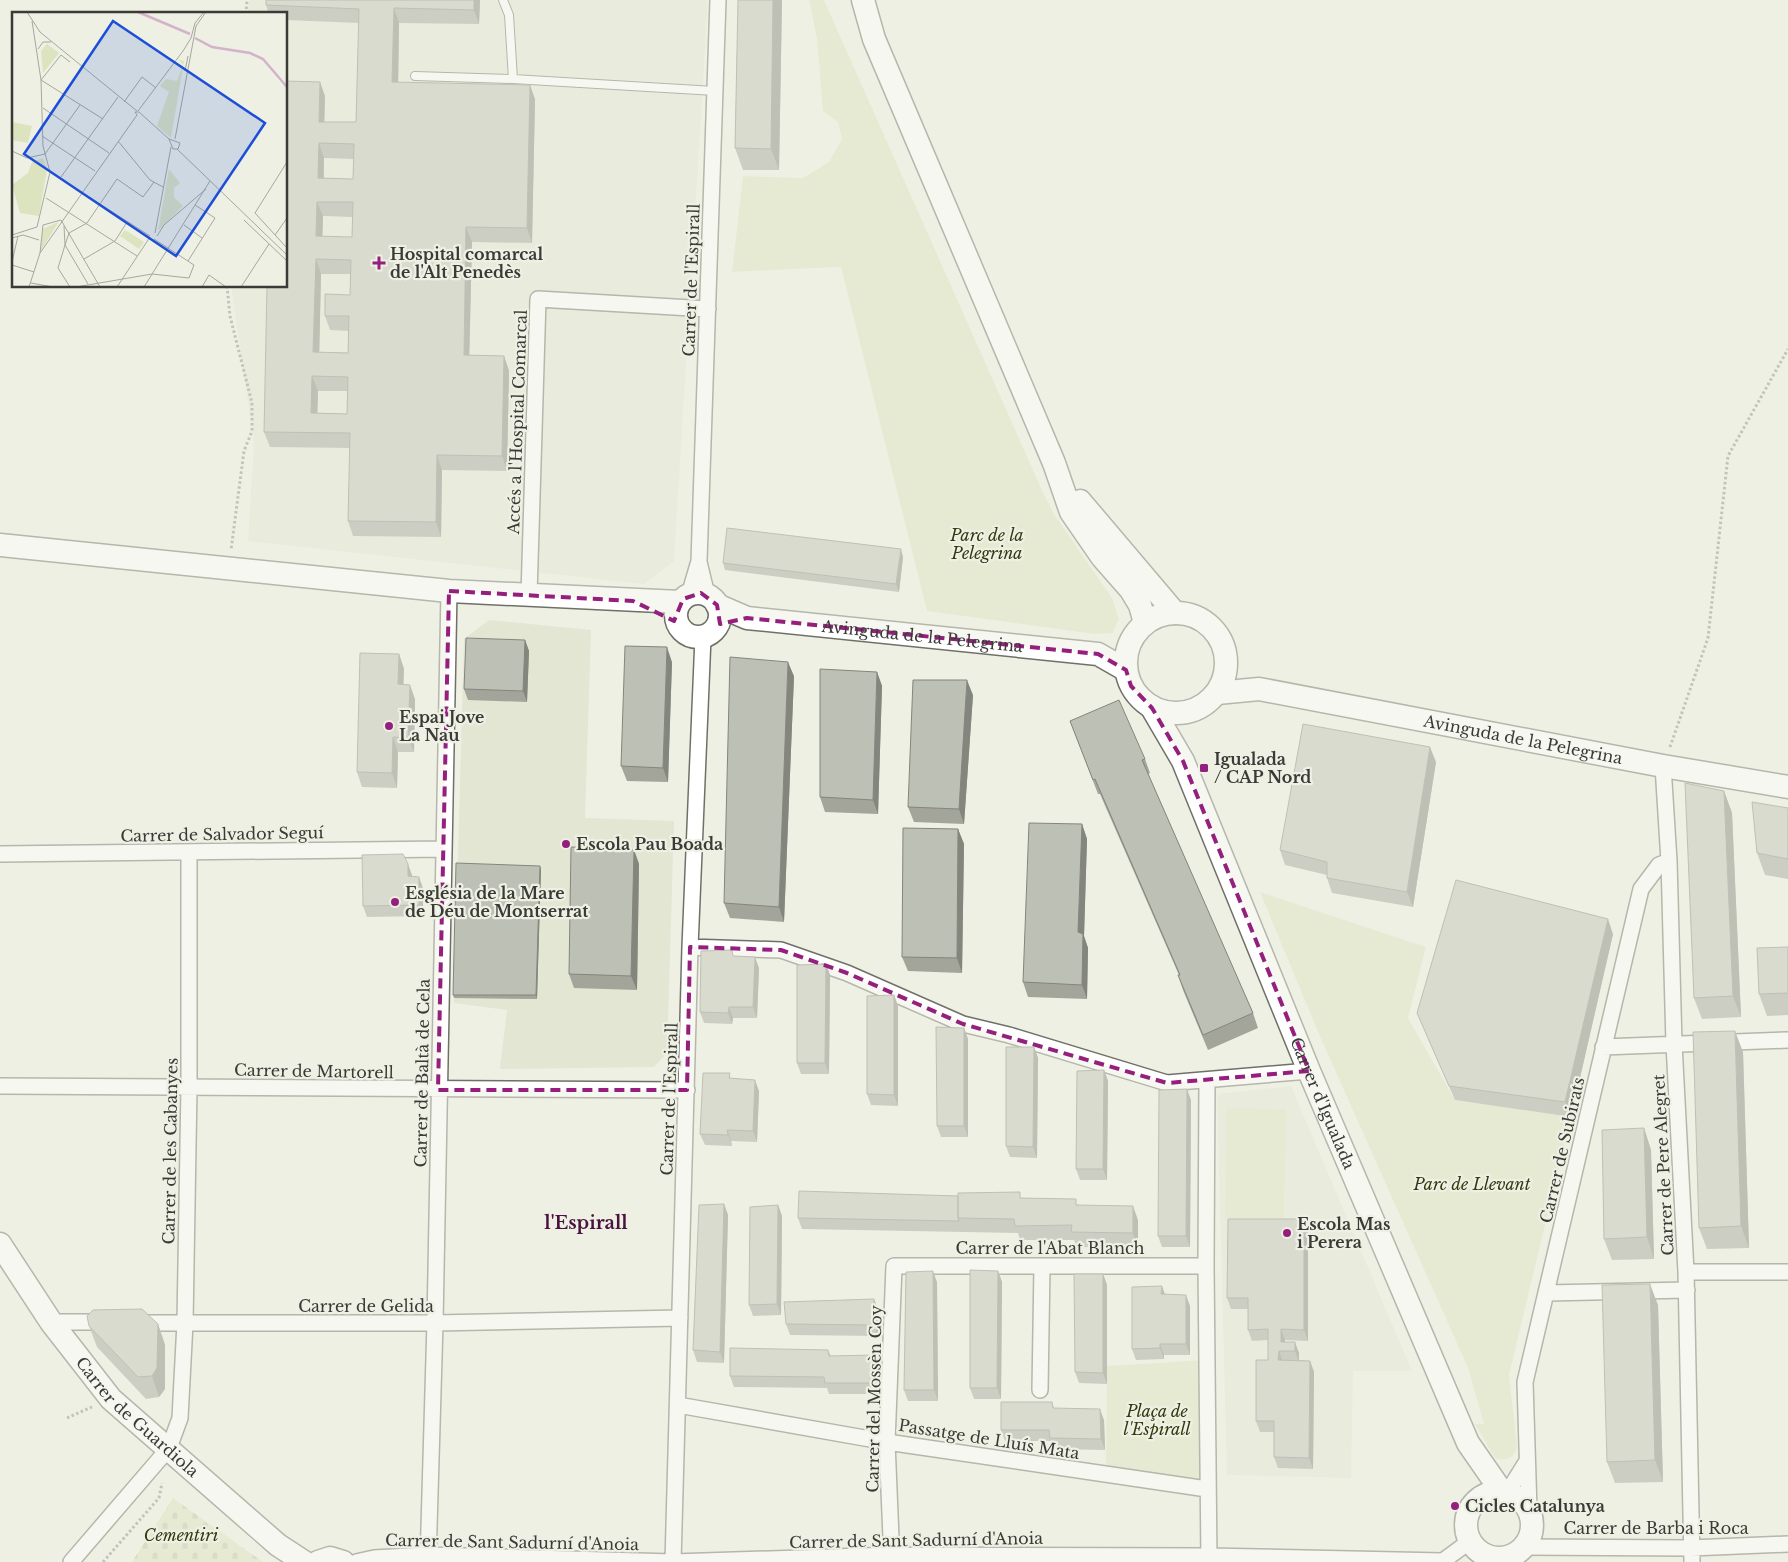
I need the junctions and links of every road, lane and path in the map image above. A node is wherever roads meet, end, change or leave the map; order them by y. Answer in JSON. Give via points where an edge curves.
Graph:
{"nodes":[{"id":1,"x":503,"y":0,"type":"edge"},
{"id":2,"x":718,"y":0,"type":"edge"},
{"id":3,"x":848,"y":0,"type":"edge"},
{"id":4,"x":863,"y":0,"type":"edge"},
{"id":5,"x":874,"y":39,"type":"junction"},
{"id":6,"x":415,"y":76,"type":"dead end"},
{"id":7,"x":513,"y":79,"type":"junction"},
{"id":8,"x":715,"y":91,"type":"junction"},
{"id":9,"x":227,"y":288,"type":"edge"},
{"id":10,"x":708,"y":309,"type":"junction"},
{"id":11,"x":1788,"y":348,"type":"edge"},
{"id":12,"x":1054,"y":464,"type":"junction"},
{"id":13,"x":0,"y":544,"type":"edge"},
{"id":14,"x":228,"y":568,"type":"junction"},
{"id":15,"x":449,"y":590,"type":"junction"},
{"id":16,"x":529,"y":595,"type":"junction"},
{"id":17,"x":698,"y":611,"type":"junction"},
{"id":18,"x":1175,"y":613,"type":"junction"},
{"id":19,"x":1146,"y":623,"type":"junction"},
{"id":20,"x":1131,"y":641,"type":"junction"},
{"id":21,"x":1098,"y":654,"type":"junction"},
{"id":22,"x":1227,"y":664,"type":"junction"},
{"id":23,"x":1126,"y":670,"type":"junction"},
{"id":24,"x":1259,"y":690,"type":"junction"},
{"id":25,"x":1217,"y":693,"type":"junction"},
{"id":26,"x":1152,"y":708,"type":"junction"},
{"id":27,"x":1181,"y":714,"type":"junction"},
{"id":28,"x":1183,"y":761,"type":"junction"},
{"id":29,"x":1663,"y":766,"type":"junction"},
{"id":30,"x":1788,"y":787,"type":"edge"},
{"id":31,"x":444,"y":849,"type":"junction"},
{"id":32,"x":189,"y":852,"type":"junction"},
{"id":33,"x":0,"y":854,"type":"edge"},
{"id":34,"x":1669,"y":861,"type":"junction"},
{"id":35,"x":690,"y":947,"type":"junction"},
{"id":36,"x":1788,"y":1040,"type":"edge"},
{"id":37,"x":1674,"y":1044,"type":"junction"},
{"id":38,"x":1603,"y":1047,"type":"junction"},
{"id":39,"x":1308,"y":1071,"type":"junction"},
{"id":40,"x":1207,"y":1080,"type":"junction"},
{"id":41,"x":0,"y":1086,"type":"edge"},
{"id":42,"x":189,"y":1087,"type":"junction"},
{"id":43,"x":438,"y":1090,"type":"junction"},
{"id":44,"x":687,"y":1090,"type":"junction"},
{"id":45,"x":0,"y":1244,"type":"edge"},
{"id":46,"x":894,"y":1266,"type":"joint"},
{"id":47,"x":1042,"y":1266,"type":"junction"},
{"id":48,"x":1206,"y":1266,"type":"junction"},
{"id":49,"x":1686,"y":1272,"type":"junction"},
{"id":50,"x":1788,"y":1272,"type":"edge"},
{"id":51,"x":1687,"y":1290,"type":"junction"},
{"id":52,"x":1547,"y":1292,"type":"junction"},
{"id":53,"x":680,"y":1318,"type":"junction"},
{"id":54,"x":51,"y":1322,"type":"junction"},
{"id":55,"x":185,"y":1323,"type":"junction"},
{"id":56,"x":435,"y":1323,"type":"junction"},
{"id":57,"x":1040,"y":1390,"type":"dead end"},
{"id":58,"x":111,"y":1399,"type":"junction"},
{"id":59,"x":678,"y":1405,"type":"junction"},
{"id":60,"x":67,"y":1418,"type":"dead end"},
{"id":61,"x":887,"y":1442,"type":"junction"},
{"id":62,"x":1468,"y":1442,"type":"junction"},
{"id":63,"x":169,"y":1448,"type":"junction"},
{"id":64,"x":1527,"y":1461,"type":"junction"},
{"id":65,"x":162,"y":1481,"type":"dead end"},
{"id":66,"x":1207,"y":1489,"type":"junction"},
{"id":67,"x":1505,"y":1493,"type":"junction"},
{"id":68,"x":1478,"y":1499,"type":"junction"},
{"id":69,"x":1529,"y":1510,"type":"junction"},
{"id":70,"x":1788,"y":1544,"type":"edge"},
{"id":71,"x":1524,"y":1546,"type":"junction"},
{"id":72,"x":1482,"y":1554,"type":"edge"},
{"id":73,"x":1691,"y":1555,"type":"edge"},
{"id":74,"x":428,"y":1559,"type":"edge"},
{"id":75,"x":892,"y":1559,"type":"edge"},
{"id":76,"x":1209,"y":1559,"type":"edge"},
{"id":77,"x":71,"y":1562,"type":"edge"},
{"id":78,"x":103,"y":1562,"type":"edge"},
{"id":79,"x":304,"y":1562,"type":"edge"},
{"id":80,"x":318,"y":1562,"type":"edge"},
{"id":81,"x":343,"y":1562,"type":"edge"},
{"id":82,"x":356,"y":1562,"type":"edge"},
{"id":83,"x":673,"y":1562,"type":"edge"}],
"edges":[{"from":1,"to":7,"type":"lane","via":[[509,15]]},
{"from":2,"to":8,"type":"street","name":"Carrer de l'Espirall"},
{"from":3,"to":5,"type":"street"},
{"from":4,"to":5,"type":"street"},
{"from":5,"to":12,"type":"street"},
{"from":6,"to":7,"type":"lane"},
{"from":7,"to":8,"type":"lane"},
{"from":8,"to":10,"type":"street","name":"Carrer de l'Espirall"},
{"from":9,"to":14,"type":"path","via":[[230,316],[252,403],[252,431],[244,451]]},
{"from":10,"to":16,"type":"street","name":"Accés a l'Hospital Comarcal","via":[[538,299]]},
{"from":10,"to":17,"type":"street","name":"Carrer de l'Espirall"},
{"from":11,"to":29,"type":"path","via":[[1728,456],[1708,638]]},
{"from":12,"to":18,"type":"street","via":[[1083,507]]},
{"from":12,"to":19,"type":"street","via":[[1071,512],[1102,557],[1131,590]]},
{"from":13,"to":14,"type":"street"},
{"from":14,"to":15,"type":"street"},
{"from":15,"to":16,"type":"street"},
{"from":15,"to":31,"type":"street","name":"Carrer de Baltà de Cela"},
{"from":16,"to":17,"type":"street","via":[[633,601]]},
{"from":17,"to":21,"type":"street","name":"Avinguda de la Pelegrina"},
{"from":17,"to":35,"type":"street","name":"Carrer de l'Espirall"},
{"from":18,"to":19,"type":"street","name":"Avinguda de la Pelegrina"},
{"from":18,"to":22,"type":"street","via":[[1191,615],[1206,622],[1224,648]]},
{"from":19,"to":20,"type":"street","name":"Avinguda de la Pelegrina"},
{"from":20,"to":21,"type":"street","name":"Avinguda de la Pelegrina"},
{"from":20,"to":23,"type":"street","name":"Avinguda de la Pelegrina","via":[[1126,655]]},
{"from":21,"to":23,"type":"street","name":"Avinguda de la Pelegrina"},
{"from":22,"to":24,"type":"street","name":"Avinguda de la Pelegrina"},
{"from":22,"to":25,"type":"street","via":[[1224,681]]},
{"from":23,"to":26,"type":"street","via":[[1135,692]]},
{"from":24,"to":25,"type":"street","name":"Avinguda de la Pelegrina"},
{"from":24,"to":29,"type":"street","name":"Avinguda de la Pelegrina"},
{"from":25,"to":27,"type":"street","via":[[1195,710]]},
{"from":26,"to":27,"type":"street"},
{"from":26,"to":28,"type":"street","name":"Carrer d'Igualada"},
{"from":27,"to":28,"type":"street","name":"Carrer d'Igualada"},
{"from":28,"to":39,"type":"street","name":"Carrer d'Igualada"},
{"from":29,"to":30,"type":"street","name":"Avinguda de la Pelegrina"},
{"from":29,"to":34,"type":"street","name":"Carrer de Pere Alegret"},
{"from":31,"to":32,"type":"street","name":"Carrer de Salvador Seguí"},
{"from":31,"to":43,"type":"street","name":"Carrer de Baltà de Cela"},
{"from":32,"to":33,"type":"street","name":"Carrer de Salvador Seguí"},
{"from":32,"to":42,"type":"street","name":"Carrer de les Cabanyes"},
{"from":34,"to":37,"type":"street","name":"Carrer de Pere Alegret"},
{"from":34,"to":38,"type":"street","name":"Carrer de Subirats","via":[[1659,865],[1641,889]]},
{"from":35,"to":40,"type":"street","via":[[781,950],[847,973],[963,1024],[1167,1084]]},
{"from":35,"to":44,"type":"street","name":"Carrer de l'Espirall"},
{"from":36,"to":37,"type":"street"},
{"from":37,"to":38,"type":"street"},
{"from":37,"to":49,"type":"street","name":"Carrer de Pere Alegret"},
{"from":38,"to":52,"type":"street","name":"Carrer de Subirats"},
{"from":39,"to":40,"type":"street"},
{"from":39,"to":62,"type":"street","name":"Carrer d'Igualada"},
{"from":40,"to":48,"type":"street"},
{"from":41,"to":42,"type":"street","name":"Carrer de Martorell"},
{"from":42,"to":43,"type":"street","name":"Carrer de Martorell"},
{"from":42,"to":55,"type":"street","name":"Carrer de les Cabanyes"},
{"from":43,"to":44,"type":"street","name":"Carrer de Martorell"},
{"from":43,"to":56,"type":"street","name":"Carrer de Baltà de Cela"},
{"from":44,"to":53,"type":"street","name":"Carrer de l'Espirall"},
{"from":45,"to":54,"type":"street","name":"Carrer de Guardiola"},
{"from":46,"to":47,"type":"street","name":"Carrer de l'Abat Blanch"},
{"from":46,"to":61,"type":"street","name":"Carrer del Mossèn Coy"},
{"from":47,"to":48,"type":"street","name":"Carrer de l'Abat Blanch"},
{"from":47,"to":57,"type":"street"},
{"from":48,"to":66,"type":"street"},
{"from":49,"to":50,"type":"street"},
{"from":49,"to":51,"type":"street","name":"Carrer de Pere Alegret"},
{"from":51,"to":52,"type":"street"},
{"from":51,"to":73,"type":"street","name":"Carrer de Pere Alegret"},
{"from":52,"to":64,"type":"street","name":"Carrer de Subirats","via":[[1525,1382]]},
{"from":53,"to":56,"type":"street","name":"Carrer de Gelida"},
{"from":53,"to":59,"type":"street","name":"Carrer de l'Espirall"},
{"from":54,"to":55,"type":"street","name":"Carrer de Gelida"},
{"from":54,"to":58,"type":"street","name":"Carrer de Guardiola"},
{"from":55,"to":56,"type":"street","name":"Carrer de Gelida"},
{"from":55,"to":63,"type":"street","name":"Carrer de les Cabanyes","via":[[180,1418]]},
{"from":56,"to":74,"type":"street","name":"Carrer de Baltà de Cela"},
{"from":58,"to":60,"type":"path"},
{"from":58,"to":63,"type":"street","name":"Carrer de Guardiola"},
{"from":59,"to":61,"type":"street","name":"Passatge de Lluís Mata"},
{"from":59,"to":83,"type":"street","name":"Carrer de l'Espirall"},
{"from":61,"to":66,"type":"street","name":"Passatge de Lluís Mata"},
{"from":61,"to":75,"type":"street","name":"Carrer del Mossèn Coy"},
{"from":62,"to":67,"type":"street","name":"Carrer d'Igualada"},
{"from":62,"to":68,"type":"street","name":"Carrer d'Igualada"},
{"from":63,"to":77,"type":"street"},
{"from":63,"to":79,"type":"street","name":"Carrer de Guardiola","via":[[278,1545]]},
{"from":64,"to":67,"type":"street","name":"Carrer de Subirats"},
{"from":64,"to":69,"type":"street","name":"Carrer de Subirats"},
{"from":65,"to":78,"type":"path","via":[[159,1498]]},
{"from":66,"to":76,"type":"street"},
{"from":67,"to":68,"type":"street","via":[[1490,1493]]},
{"from":67,"to":69,"type":"street","via":[[1522,1501]]},
{"from":68,"to":72,"type":"street","via":[[1466,1519],[1466,1530]]},
{"from":69,"to":71,"type":"street","via":[[1532,1522]]},
{"from":70,"to":73,"type":"street","name":"Carrer de Barba i Roca"},
{"from":71,"to":72,"type":"street","via":[[1514,1554]]},
{"from":71,"to":73,"type":"street","name":"Carrer de Barba i Roca"},
{"from":72,"to":76,"type":"street","name":"Carrer de Sant Sadurní d'Anoia","via":[[1443,1561]]},
{"from":74,"to":82,"type":"street","name":"Carrer de Sant Sadurní d'Anoia","via":[[374,1558]]},
{"from":74,"to":83,"type":"street","name":"Carrer de Sant Sadurní d'Anoia"},
{"from":75,"to":76,"type":"street","name":"Carrer de Sant Sadurní d'Anoia"},
{"from":75,"to":83,"type":"street","name":"Carrer de Sant Sadurní d'Anoia"},
{"from":80,"to":81,"type":"street","via":[[330,1558]]}]}
